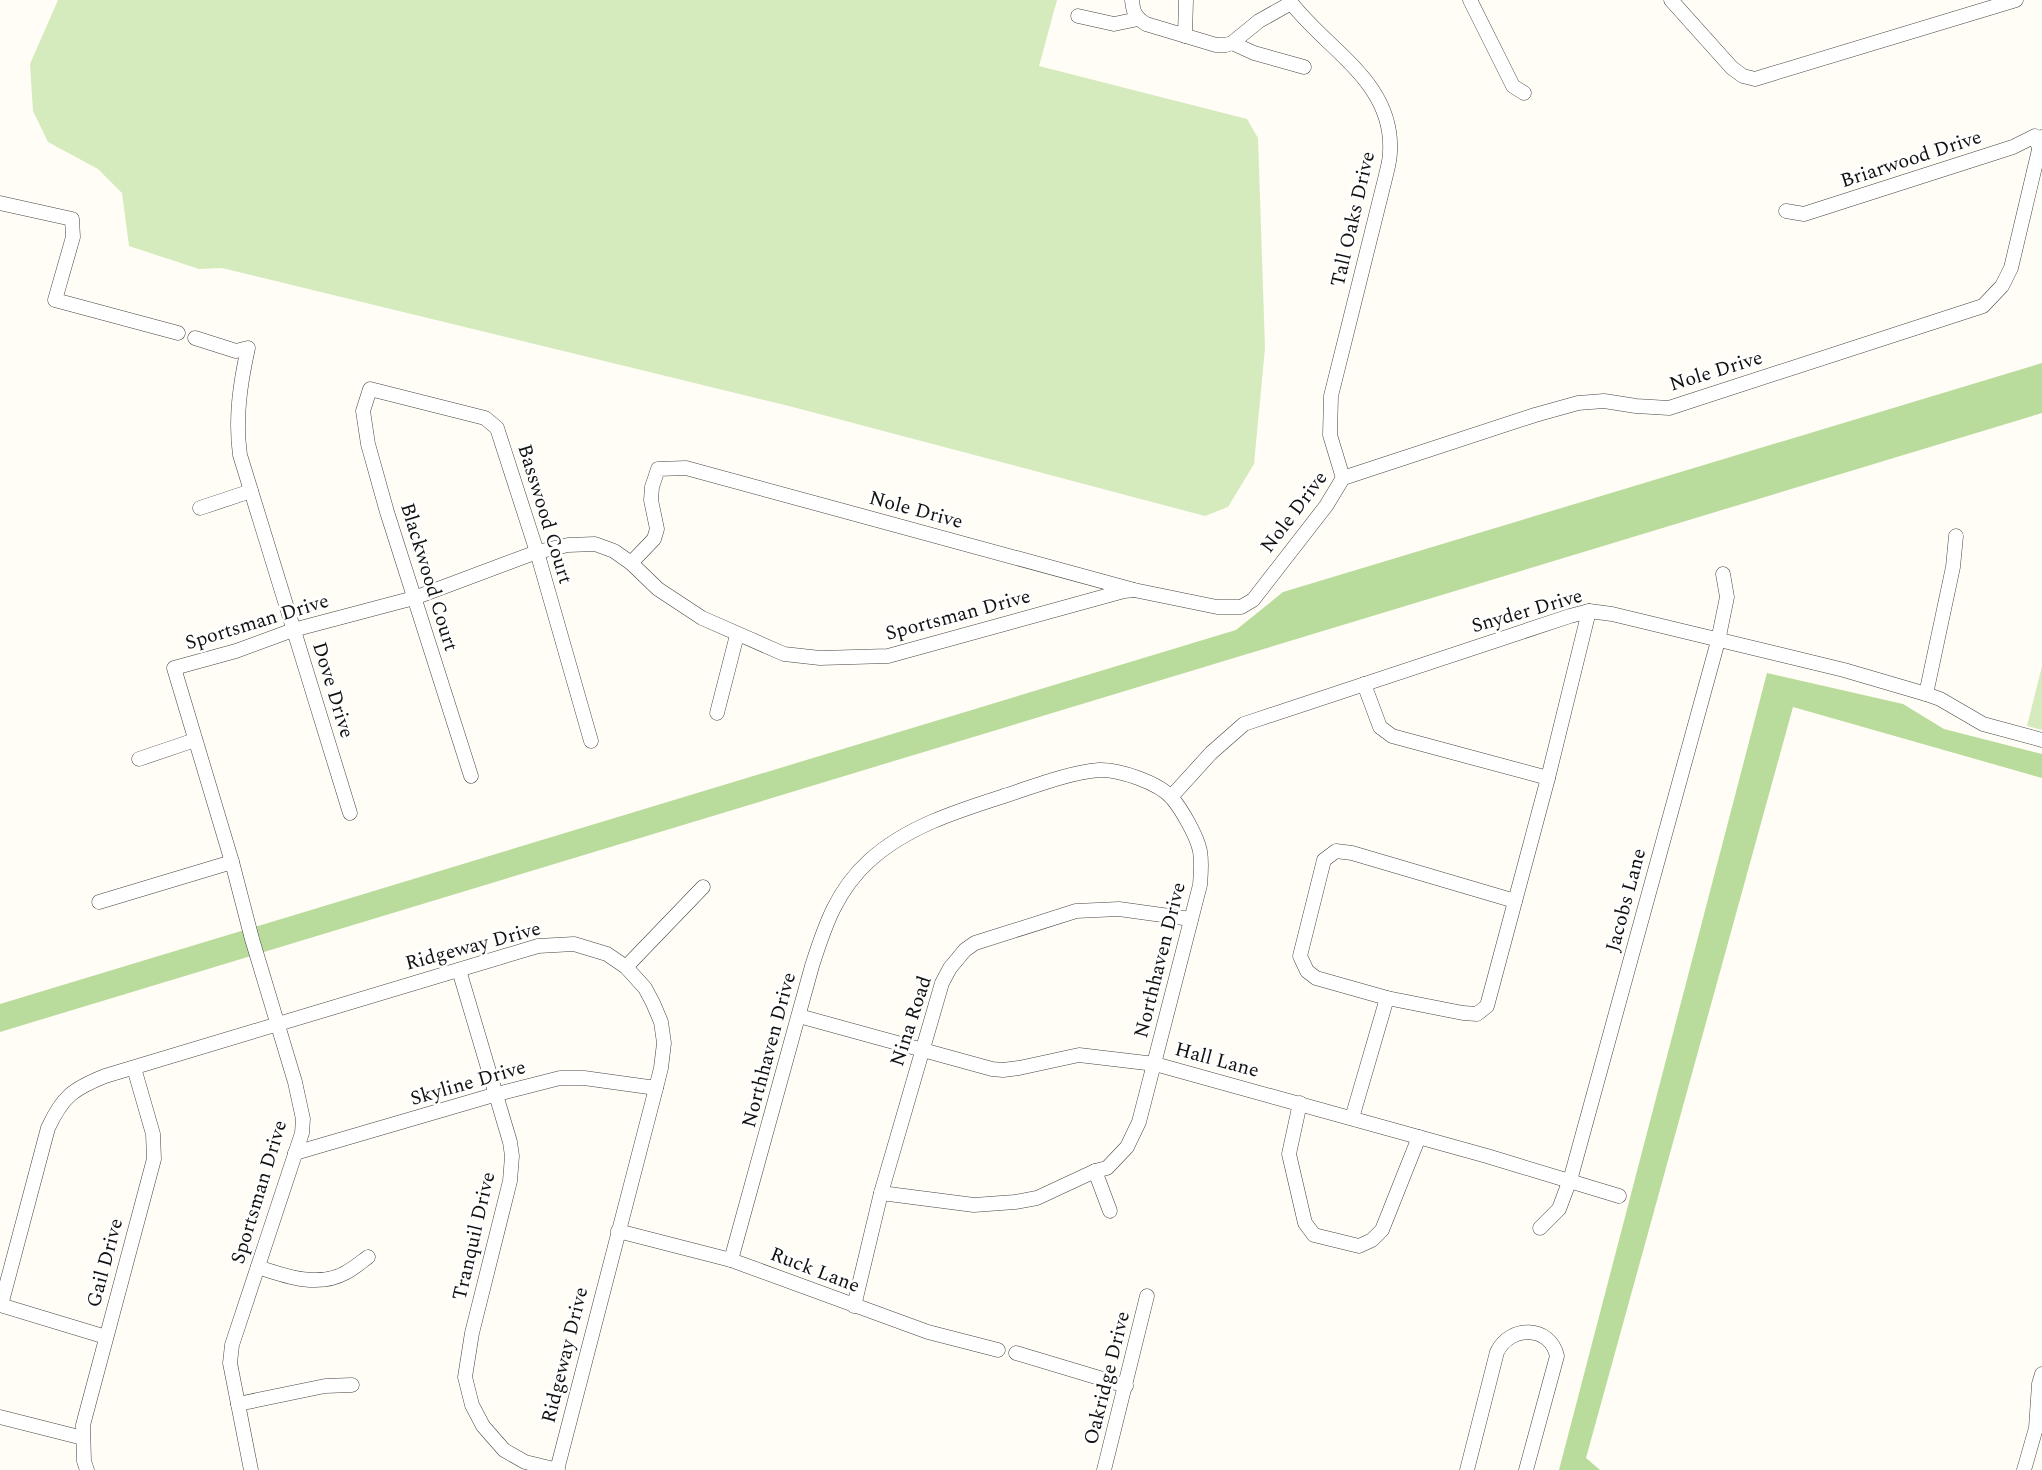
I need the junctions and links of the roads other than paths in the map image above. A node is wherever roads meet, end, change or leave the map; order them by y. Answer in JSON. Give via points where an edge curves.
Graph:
{"nodes":[{"id":1,"x":1132,"y":0,"type":"edge"},
{"id":2,"x":1186,"y":0,"type":"edge"},
{"id":3,"x":1470,"y":0,"type":"edge"},
{"id":4,"x":1672,"y":0,"type":"edge"},
{"id":5,"x":2016,"y":0,"type":"edge"},
{"id":6,"x":1290,"y":2,"type":"edge"},
{"id":7,"x":1078,"y":16,"type":"dead end"},
{"id":8,"x":1138,"y":19,"type":"junction"},
{"id":9,"x":1185,"y":36,"type":"junction"},
{"id":10,"x":1232,"y":43,"type":"junction"},
{"id":11,"x":1304,"y":67,"type":"dead end"},
{"id":12,"x":1524,"y":93,"type":"dead end"},
{"id":13,"x":2040,"y":143,"type":"edge"},
{"id":14,"x":0,"y":203,"type":"edge"},
{"id":15,"x":1786,"y":211,"type":"dead end"},
{"id":16,"x":178,"y":333,"type":"dead end"},
{"id":17,"x":195,"y":338,"type":"dead end"},
{"id":18,"x":370,"y":389,"type":"joint"},
{"id":19,"x":1342,"y":478,"type":"junction"},
{"id":20,"x":251,"y":491,"type":"junction"},
{"id":21,"x":200,"y":508,"type":"dead end"},
{"id":22,"x":1956,"y":536,"type":"dead end"},
{"id":23,"x":537,"y":552,"type":"junction"},
{"id":24,"x":631,"y":563,"type":"junction"},
{"id":25,"x":1722,"y":574,"type":"dead end"},
{"id":26,"x":1134,"y":590,"type":"junction"},
{"id":27,"x":414,"y":598,"type":"junction"},
{"id":28,"x":1590,"y":611,"type":"junction"},
{"id":29,"x":294,"y":630,"type":"junction"},
{"id":30,"x":737,"y":635,"type":"junction"},
{"id":31,"x":1718,"y":641,"type":"junction"},
{"id":32,"x":1364,"y":684,"type":"junction"},
{"id":33,"x":1926,"y":694,"type":"junction"},
{"id":34,"x":717,"y":713,"type":"dead end"},
{"id":35,"x":196,"y":740,"type":"junction"},
{"id":36,"x":2042,"y":740,"type":"edge"},
{"id":37,"x":591,"y":741,"type":"dead end"},
{"id":38,"x":140,"y":759,"type":"dead end"},
{"id":39,"x":471,"y":776,"type":"dead end"},
{"id":40,"x":1548,"y":778,"type":"junction"},
{"id":41,"x":1171,"y":797,"type":"junction"},
{"id":42,"x":350,"y":814,"type":"dead end"},
{"id":43,"x":232,"y":862,"type":"junction"},
{"id":44,"x":703,"y":887,"type":"dead end"},
{"id":45,"x":1515,"y":901,"type":"junction"},
{"id":46,"x":99,"y":902,"type":"dead end"},
{"id":47,"x":1191,"y":919,"type":"junction"},
{"id":48,"x":626,"y":967,"type":"junction"},
{"id":49,"x":459,"y":970,"type":"junction"},
{"id":50,"x":1387,"y":998,"type":"junction"},
{"id":51,"x":799,"y":1016,"type":"junction"},
{"id":52,"x":278,"y":1024,"type":"junction"},
{"id":53,"x":922,"y":1051,"type":"junction"},
{"id":54,"x":1155,"y":1064,"type":"junction"},
{"id":55,"x":134,"y":1068,"type":"junction"},
{"id":56,"x":656,"y":1088,"type":"junction"},
{"id":57,"x":497,"y":1094,"type":"junction"},
{"id":58,"x":1300,"y":1103,"type":"junction"},
{"id":59,"x":1352,"y":1118,"type":"junction"},
{"id":60,"x":1419,"y":1137,"type":"junction"},
{"id":61,"x":295,"y":1153,"type":"junction"},
{"id":62,"x":1095,"y":1171,"type":"junction"},
{"id":63,"x":1569,"y":1182,"type":"junction"},
{"id":64,"x":881,"y":1193,"type":"junction"},
{"id":65,"x":1619,"y":1196,"type":"dead end"},
{"id":66,"x":1110,"y":1211,"type":"dead end"},
{"id":67,"x":1540,"y":1228,"type":"dead end"},
{"id":68,"x":618,"y":1231,"type":"junction"},
{"id":69,"x":368,"y":1258,"type":"dead end"},
{"id":70,"x":731,"y":1260,"type":"junction"},
{"id":71,"x":258,"y":1267,"type":"junction"},
{"id":72,"x":1147,"y":1296,"type":"dead end"},
{"id":73,"x":0,"y":1305,"type":"edge"},
{"id":74,"x":854,"y":1306,"type":"junction"},
{"id":75,"x":106,"y":1338,"type":"junction"},
{"id":76,"x":998,"y":1350,"type":"dead end"},
{"id":77,"x":1016,"y":1353,"type":"dead end"},
{"id":78,"x":2042,"y":1374,"type":"edge"},
{"id":79,"x":352,"y":1385,"type":"dead end"},
{"id":80,"x":1126,"y":1386,"type":"junction"},
{"id":81,"x":238,"y":1404,"type":"junction"},
{"id":82,"x":0,"y":1417,"type":"edge"},
{"id":83,"x":83,"y":1438,"type":"junction"},
{"id":84,"x":87,"y":1470,"type":"edge"},
{"id":85,"x":251,"y":1470,"type":"edge"},
{"id":86,"x":557,"y":1470,"type":"edge"},
{"id":87,"x":1104,"y":1470,"type":"edge"},
{"id":88,"x":1467,"y":1470,"type":"edge"},
{"id":89,"x":1526,"y":1470,"type":"edge"},
{"id":90,"x":2024,"y":1470,"type":"edge"}],
"edges":[{"from":1,"to":8,"type":"street"},
{"from":2,"to":9,"type":"street"},
{"from":3,"to":12,"type":"street","via":[[1513,86]]},
{"from":4,"to":5,"type":"street","via":[[1732,68],[1755,79]]},
{"from":6,"to":10,"type":"street"},
{"from":6,"to":19,"type":"street","name":"Tall Oaks Drive","via":[[1302,18],[1364,77],[1382,105],[1390,135],[1385,179],[1331,396],[1330,435]]},
{"from":7,"to":8,"type":"street","via":[[1114,24]]},
{"from":8,"to":9,"type":"street"},
{"from":9,"to":10,"type":"street","via":[[1216,46]]},
{"from":10,"to":11,"type":"street","via":[[1254,53]]},
{"from":13,"to":15,"type":"street","name":"Briarwood Drive","via":[[2035,136],[2013,147],[1804,214]]},
{"from":13,"to":19,"type":"street","name":"Nole Drive","via":[[2011,268],[2002,286],[1983,306],[1669,408],[1604,401],[1578,403]]},
{"from":14,"to":16,"type":"street","via":[[72,219],[73,237],[55,300]]},
{"from":17,"to":20,"type":"street","name":"Dove Drive","via":[[236,351],[248,348],[237,434]]},
{"from":18,"to":23,"type":"street","name":"Basswood Court","via":[[485,418],[497,428]]},
{"from":18,"to":27,"type":"street","name":"Blackwood Court","via":[[364,411],[368,444]]},
{"from":19,"to":26,"type":"street","name":"Nole Drive","via":[[1326,506],[1253,600],[1241,607],[1217,607]]},
{"from":20,"to":21,"type":"street"},
{"from":20,"to":29,"type":"street","name":"Dove Drive"},
{"from":22,"to":33,"type":"street","via":[[1953,567]]},
{"from":23,"to":24,"type":"street","name":"Sportsman Drive","via":[[568,545],[595,544],[614,551]]},
{"from":23,"to":27,"type":"street","name":"Sportsman Drive"},
{"from":23,"to":37,"type":"street","name":"Basswood Court"},
{"from":24,"to":26,"type":"street","name":"Nole Drive","via":[[656,534],[651,500],[658,469],[686,468]]},
{"from":24,"to":30,"type":"street","name":"Sportsman Drive","via":[[658,589],[702,618]]},
{"from":25,"to":31,"type":"street","name":"Jacobs Lane","via":[[1728,597]]},
{"from":26,"to":30,"type":"street","name":"Sportsman Drive","via":[[888,656],[820,658],[784,654]]},
{"from":27,"to":29,"type":"street","name":"Sportsman Drive"},
{"from":27,"to":39,"type":"street","name":"Blackwood Court"},
{"from":28,"to":31,"type":"street","name":"Snyder Drive"},
{"from":28,"to":32,"type":"street","name":"Snyder Drive"},
{"from":28,"to":40,"type":"street"},
{"from":29,"to":35,"type":"street","name":"Sportsman Drive","via":[[236,651],[174,668]]},
{"from":29,"to":42,"type":"street","name":"Dove Drive"},
{"from":30,"to":34,"type":"street"},
{"from":31,"to":33,"type":"street","name":"Snyder Drive","via":[[1844,670]]},
{"from":31,"to":63,"type":"street","name":"Jacobs Lane"},
{"from":32,"to":40,"type":"street","via":[[1380,727],[1392,736]]},
{"from":32,"to":41,"type":"street","name":"Snyder Drive","via":[[1244,724],[1211,753]]},
{"from":33,"to":36,"type":"street","name":"Snyder Drive","via":[[1983,724]]},
{"from":35,"to":38,"type":"street"},
{"from":35,"to":43,"type":"street","name":"Sportsman Drive"},
{"from":40,"to":45,"type":"street"},
{"from":41,"to":47,"type":"street","name":"Northhaven Drive","via":[[1192,830],[1200,850],[1200,886]]},
{"from":41,"to":51,"type":"street","name":"Northhaven Drive","via":[[1142,778],[1122,772],[1101,770],[1068,775],[950,813],[892,843],[868,861],[834,905],[812,966]]},
{"from":43,"to":46,"type":"street"},
{"from":43,"to":52,"type":"street","name":"Sportsman Drive"},
{"from":44,"to":48,"type":"street"},
{"from":45,"to":50,"type":"street","via":[[1487,1006],[1477,1014]]},
{"from":45,"to":50,"type":"street","via":[[1352,853],[1336,851],[1324,860],[1300,956],[1307,971],[1316,978]]},
{"from":47,"to":53,"type":"street","name":"Nina Road","via":[[1119,909],[1092,909],[1076,911],[975,943],[965,950],[946,975]]},
{"from":47,"to":54,"type":"street","name":"Northhaven Drive"},
{"from":48,"to":49,"type":"street","name":"Ridgeway Drive","via":[[607,954],[574,944],[557,944],[538,946]]},
{"from":48,"to":56,"type":"street","name":"Ridgeway Drive","via":[[645,988],[660,1022],[664,1043]]},
{"from":49,"to":52,"type":"street","name":"Ridgeway Drive"},
{"from":49,"to":57,"type":"street","name":"Tranquil Drive"},
{"from":50,"to":59,"type":"street"},
{"from":51,"to":53,"type":"street","name":"Hall Lane"},
{"from":51,"to":70,"type":"street","name":"Northhaven Drive"},
{"from":52,"to":55,"type":"street","name":"Ridgeway Drive"},
{"from":52,"to":61,"type":"street","name":"Sportsman Drive","via":[[303,1119]]},
{"from":53,"to":54,"type":"street","name":"Hall Lane","via":[[1002,1070],[1079,1055]]},
{"from":53,"to":64,"type":"street","name":"Nina Road"},
{"from":54,"to":58,"type":"street","name":"Hall Lane"},
{"from":54,"to":62,"type":"street","name":"Northhaven Drive","via":[[1139,1122],[1127,1147],[1107,1168]]},
{"from":55,"to":73,"type":"street","name":"Ridgeway Drive","via":[[84,1084],[65,1098],[58,1108],[48,1128]]},
{"from":55,"to":75,"type":"street","name":"Gail Drive","via":[[153,1134],[154,1159]]},
{"from":56,"to":57,"type":"street","name":"Skyline Drive","via":[[560,1078]]},
{"from":56,"to":68,"type":"street","name":"Ridgeway Drive"},
{"from":57,"to":61,"type":"street","name":"Skyline Drive"},
{"from":57,"to":86,"type":"street","name":"Tranquil Drive","via":[[510,1142],[510,1181],[472,1333],[466,1377],[472,1404],[483,1426],[504,1450],[525,1462]]},
{"from":58,"to":59,"type":"street","name":"Hall Lane"},
{"from":58,"to":60,"type":"street","via":[[1289,1154],[1305,1223],[1314,1235],[1359,1246],[1377,1235],[1382,1230]]},
{"from":59,"to":60,"type":"street","name":"Hall Lane"},
{"from":60,"to":63,"type":"street","name":"Hall Lane"},
{"from":61,"to":71,"type":"street","name":"Sportsman Drive"},
{"from":62,"to":64,"type":"street","name":"Northhaven Drive","via":[[1036,1198],[1015,1202],[974,1205]]},
{"from":62,"to":66,"type":"street"},
{"from":63,"to":65,"type":"street","name":"Hall Lane"},
{"from":63,"to":67,"type":"street","name":"Jacobs Lane","via":[[1559,1209]]},
{"from":64,"to":74,"type":"street","name":"Nina Road"},
{"from":68,"to":70,"type":"street","name":"Ruck Lane"},
{"from":68,"to":86,"type":"street","name":"Ridgeway Drive"},
{"from":69,"to":71,"type":"street","via":[[345,1274],[329,1280],[302,1280]]},
{"from":70,"to":74,"type":"street","name":"Ruck Lane"},
{"from":71,"to":81,"type":"street","name":"Sportsman Drive","via":[[232,1346],[230,1364]]},
{"from":72,"to":80,"type":"street","name":"Oakridge Drive"},
{"from":73,"to":75,"type":"street"},
{"from":74,"to":76,"type":"street","name":"Ruck Lane","via":[[928,1332]]},
{"from":75,"to":83,"type":"street","name":"Gail Drive","via":[[83,1425]]},
{"from":77,"to":80,"type":"street"},
{"from":78,"to":90,"type":"street","via":[[2036,1428]]},
{"from":79,"to":81,"type":"street","via":[[325,1386]]},
{"from":80,"to":87,"type":"street","name":"Oakridge Drive"},
{"from":81,"to":85,"type":"street","name":"Sportsman Drive"},
{"from":82,"to":83,"type":"street"},
{"from":83,"to":84,"type":"street","name":"Gail Drive"},
{"from":88,"to":89,"type":"street","via":[[1497,1352],[1506,1340],[1531,1333],[1552,1342],[1558,1356]]}]}
